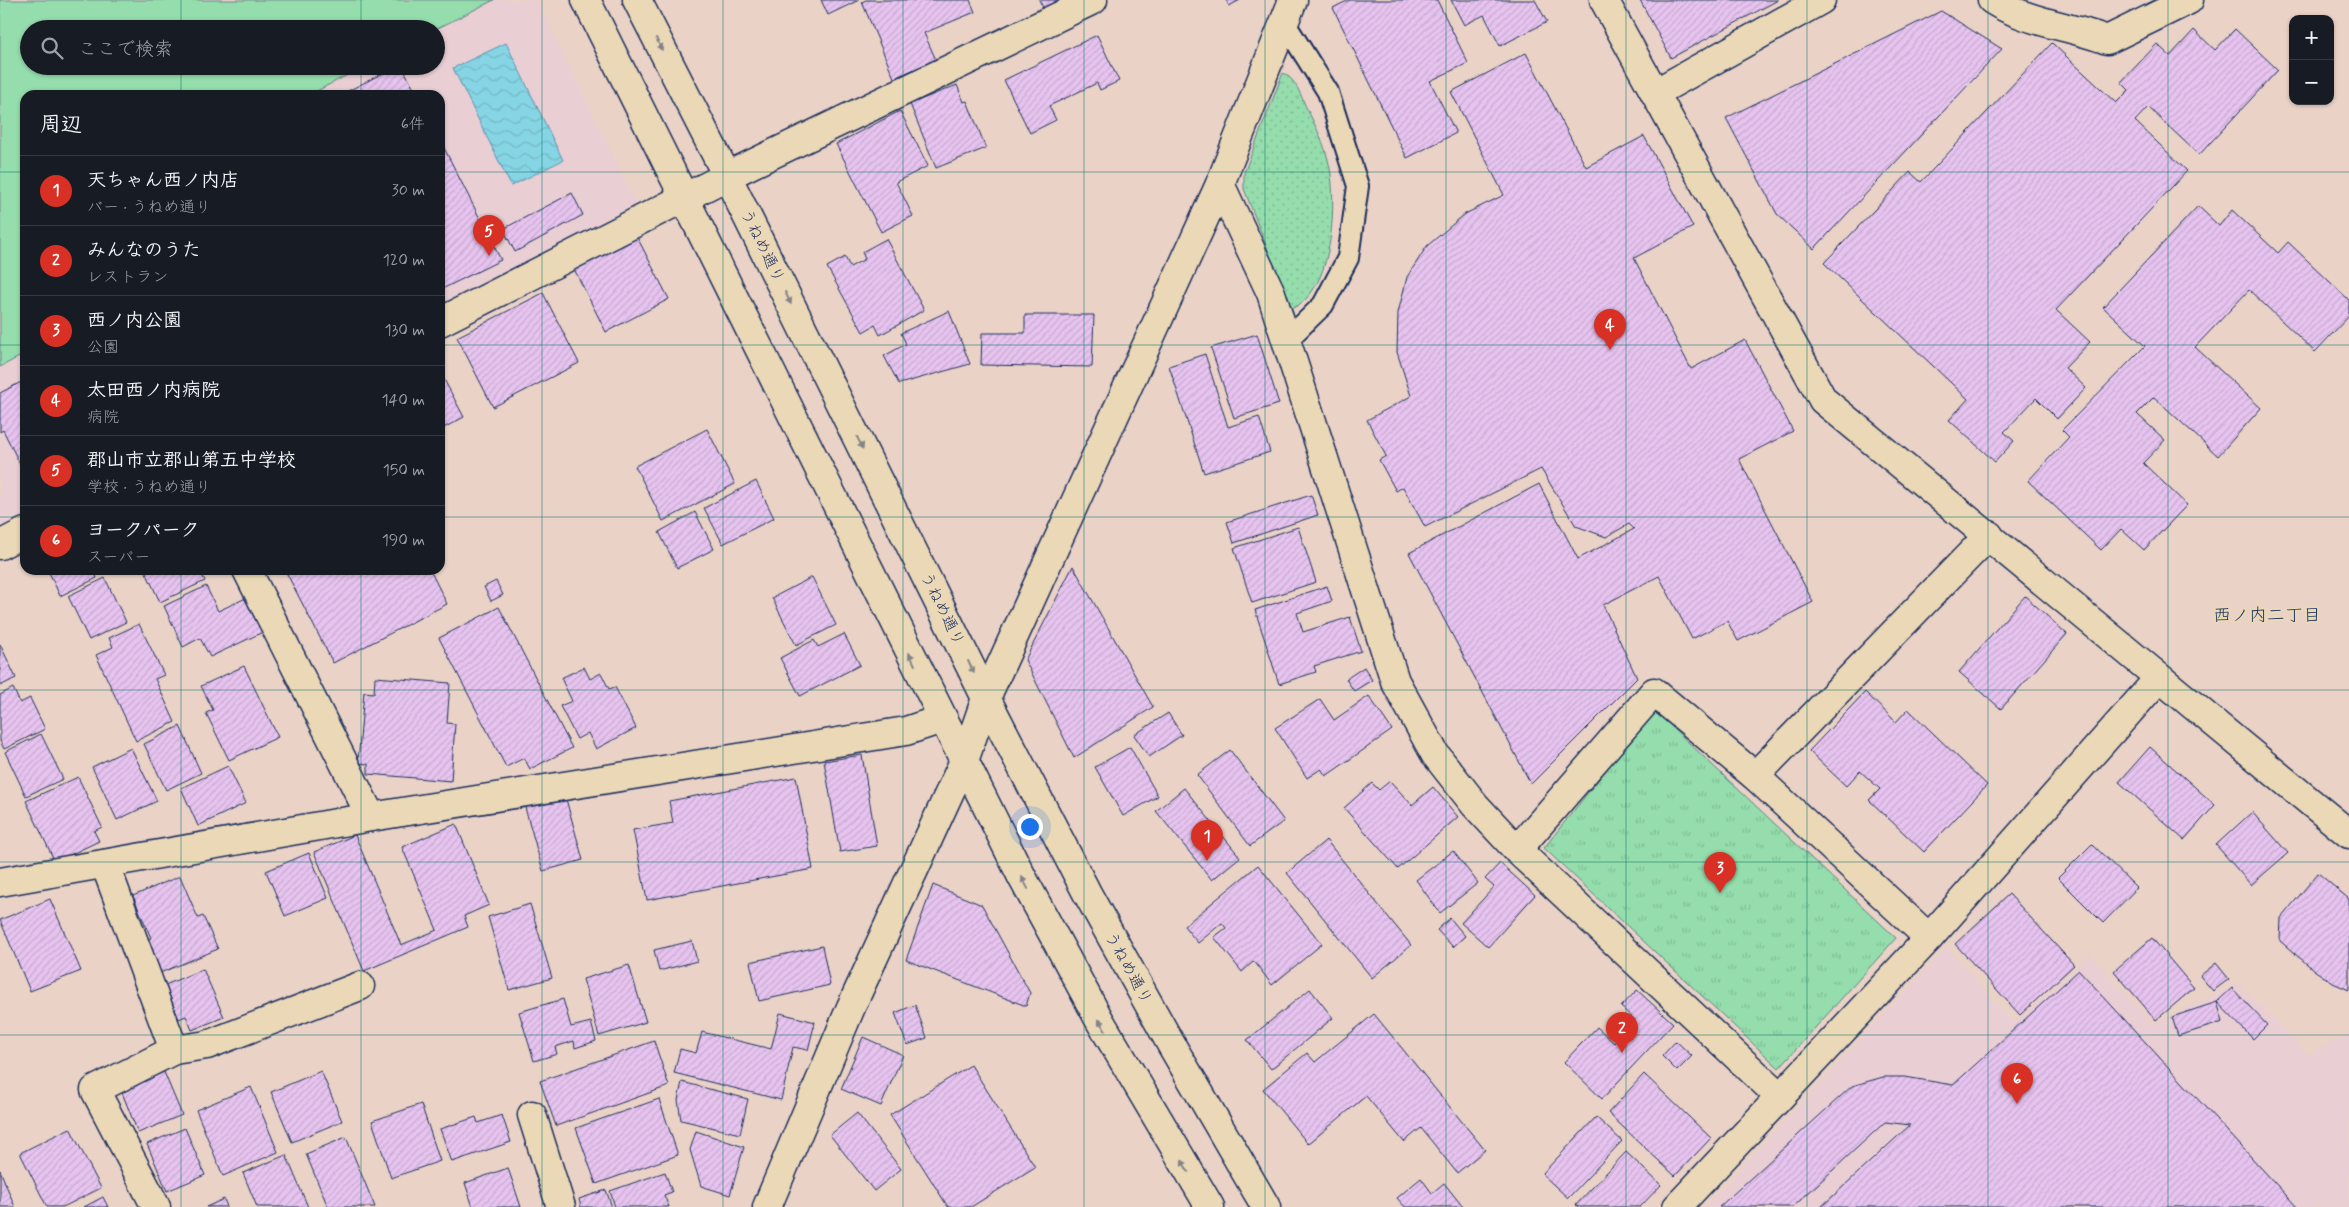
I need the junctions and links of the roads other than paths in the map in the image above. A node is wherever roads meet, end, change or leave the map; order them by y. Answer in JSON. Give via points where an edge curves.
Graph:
{"nodes":[{"id":1,"x":586,"y":0,"type":"edge"},
{"id":2,"x":637,"y":0,"type":"edge"},
{"id":3,"x":1093,"y":0,"type":"edge"},
{"id":4,"x":1604,"y":0,"type":"edge"},
{"id":5,"x":1821,"y":0,"type":"edge"},
{"id":6,"x":1992,"y":0,"type":"edge"},
{"id":7,"x":2188,"y":0,"type":"edge"},
{"id":8,"x":1289,"y":11,"type":"edge"},
{"id":9,"x":1655,"y":93,"type":"junction"},
{"id":10,"x":727,"y":176,"type":"junction"},
{"id":11,"x":1220,"y":184,"type":"junction"},
{"id":12,"x":683,"y":198,"type":"junction"},
{"id":13,"x":445,"y":319,"type":"edge"},
{"id":14,"x":1286,"y":340,"type":"junction"},
{"id":15,"x":20,"y":535,"type":"edge"},
{"id":16,"x":1989,"y":535,"type":"junction"},
{"id":17,"x":0,"y":545,"type":"edge"},
{"id":18,"x":250,"y":575,"type":"edge"},
{"id":19,"x":2159,"y":678,"type":"junction"},
{"id":20,"x":986,"y":698,"type":"junction"},
{"id":21,"x":942,"y":719,"type":"junction"},
{"id":22,"x":964,"y":761,"type":"junction"},
{"id":23,"x":1755,"y":776,"type":"junction"},
{"id":24,"x":371,"y":818,"type":"junction"},
{"id":25,"x":2349,"y":834,"type":"edge"},
{"id":26,"x":1517,"y":850,"type":"junction"},
{"id":27,"x":105,"y":864,"type":"junction"},
{"id":28,"x":0,"y":882,"type":"edge"},
{"id":29,"x":1929,"y":938,"type":"junction"},
{"id":30,"x":360,"y":986,"type":"dead end"},
{"id":31,"x":174,"y":1050,"type":"junction"},
{"id":32,"x":1780,"y":1096,"type":"junction"},
{"id":33,"x":532,"y":1115,"type":"dead end"},
{"id":34,"x":156,"y":1207,"type":"edge"},
{"id":35,"x":561,"y":1207,"type":"edge"},
{"id":36,"x":767,"y":1207,"type":"edge"},
{"id":37,"x":1210,"y":1207,"type":"edge"},
{"id":38,"x":1266,"y":1207,"type":"edge"},
{"id":39,"x":1677,"y":1207,"type":"edge"}],
"edges":[{"from":1,"to":12,"type":"street"},
{"from":2,"to":10,"type":"street","name":"うねめ通り","one_way":true},
{"from":3,"to":10,"type":"street"},
{"from":4,"to":9,"type":"street"},
{"from":5,"to":9,"type":"street"},
{"from":6,"to":7,"type":"street","via":[[2008,10],[2107,40]]},
{"from":8,"to":11,"type":"street"},
{"from":8,"to":14,"type":"lane","via":[[1328,92],[1358,186],[1348,258],[1323,305]]},
{"from":9,"to":16,"type":"street","via":[[1823,400]]},
{"from":10,"to":12,"type":"street"},
{"from":10,"to":20,"type":"street","name":"うねめ通り","one_way":true},
{"from":11,"to":14,"type":"street","via":[[1271,293]]},
{"from":11,"to":20,"type":"street"},
{"from":12,"to":13,"type":"street"},
{"from":21,"to":12,"type":"street","one_way":true},
{"from":14,"to":26,"type":"street","via":[[1395,681],[1435,754],[1475,805]]},
{"from":15,"to":17,"type":"street"},
{"from":16,"to":19,"type":"street"},
{"from":16,"to":23,"type":"street"},
{"from":18,"to":24,"type":"street"},
{"from":19,"to":25,"type":"street"},
{"from":19,"to":29,"type":"street"},
{"from":20,"to":22,"type":"street"},
{"from":20,"to":38,"type":"street","name":"うねめ通り","via":[[1087,894]]},
{"from":21,"to":22,"type":"street"},
{"from":21,"to":24,"type":"street","via":[[906,731]]},
{"from":22,"to":36,"type":"street","via":[[851,1007]]},
{"from":37,"to":22,"type":"street","one_way":true,"via":[[1100,1021]]},
{"from":23,"to":26,"type":"street","via":[[1654,692]]},
{"from":23,"to":29,"type":"street"},
{"from":24,"to":27,"type":"street"},
{"from":26,"to":32,"type":"street"},
{"from":27,"to":28,"type":"street"},
{"from":27,"to":31,"type":"street"},
{"from":29,"to":32,"type":"street"},
{"from":30,"to":31,"type":"street","via":[[207,1046]]},
{"from":31,"to":34,"type":"street","via":[[95,1090]]},
{"from":32,"to":39,"type":"street"},
{"from":33,"to":35,"type":"street"}]}
